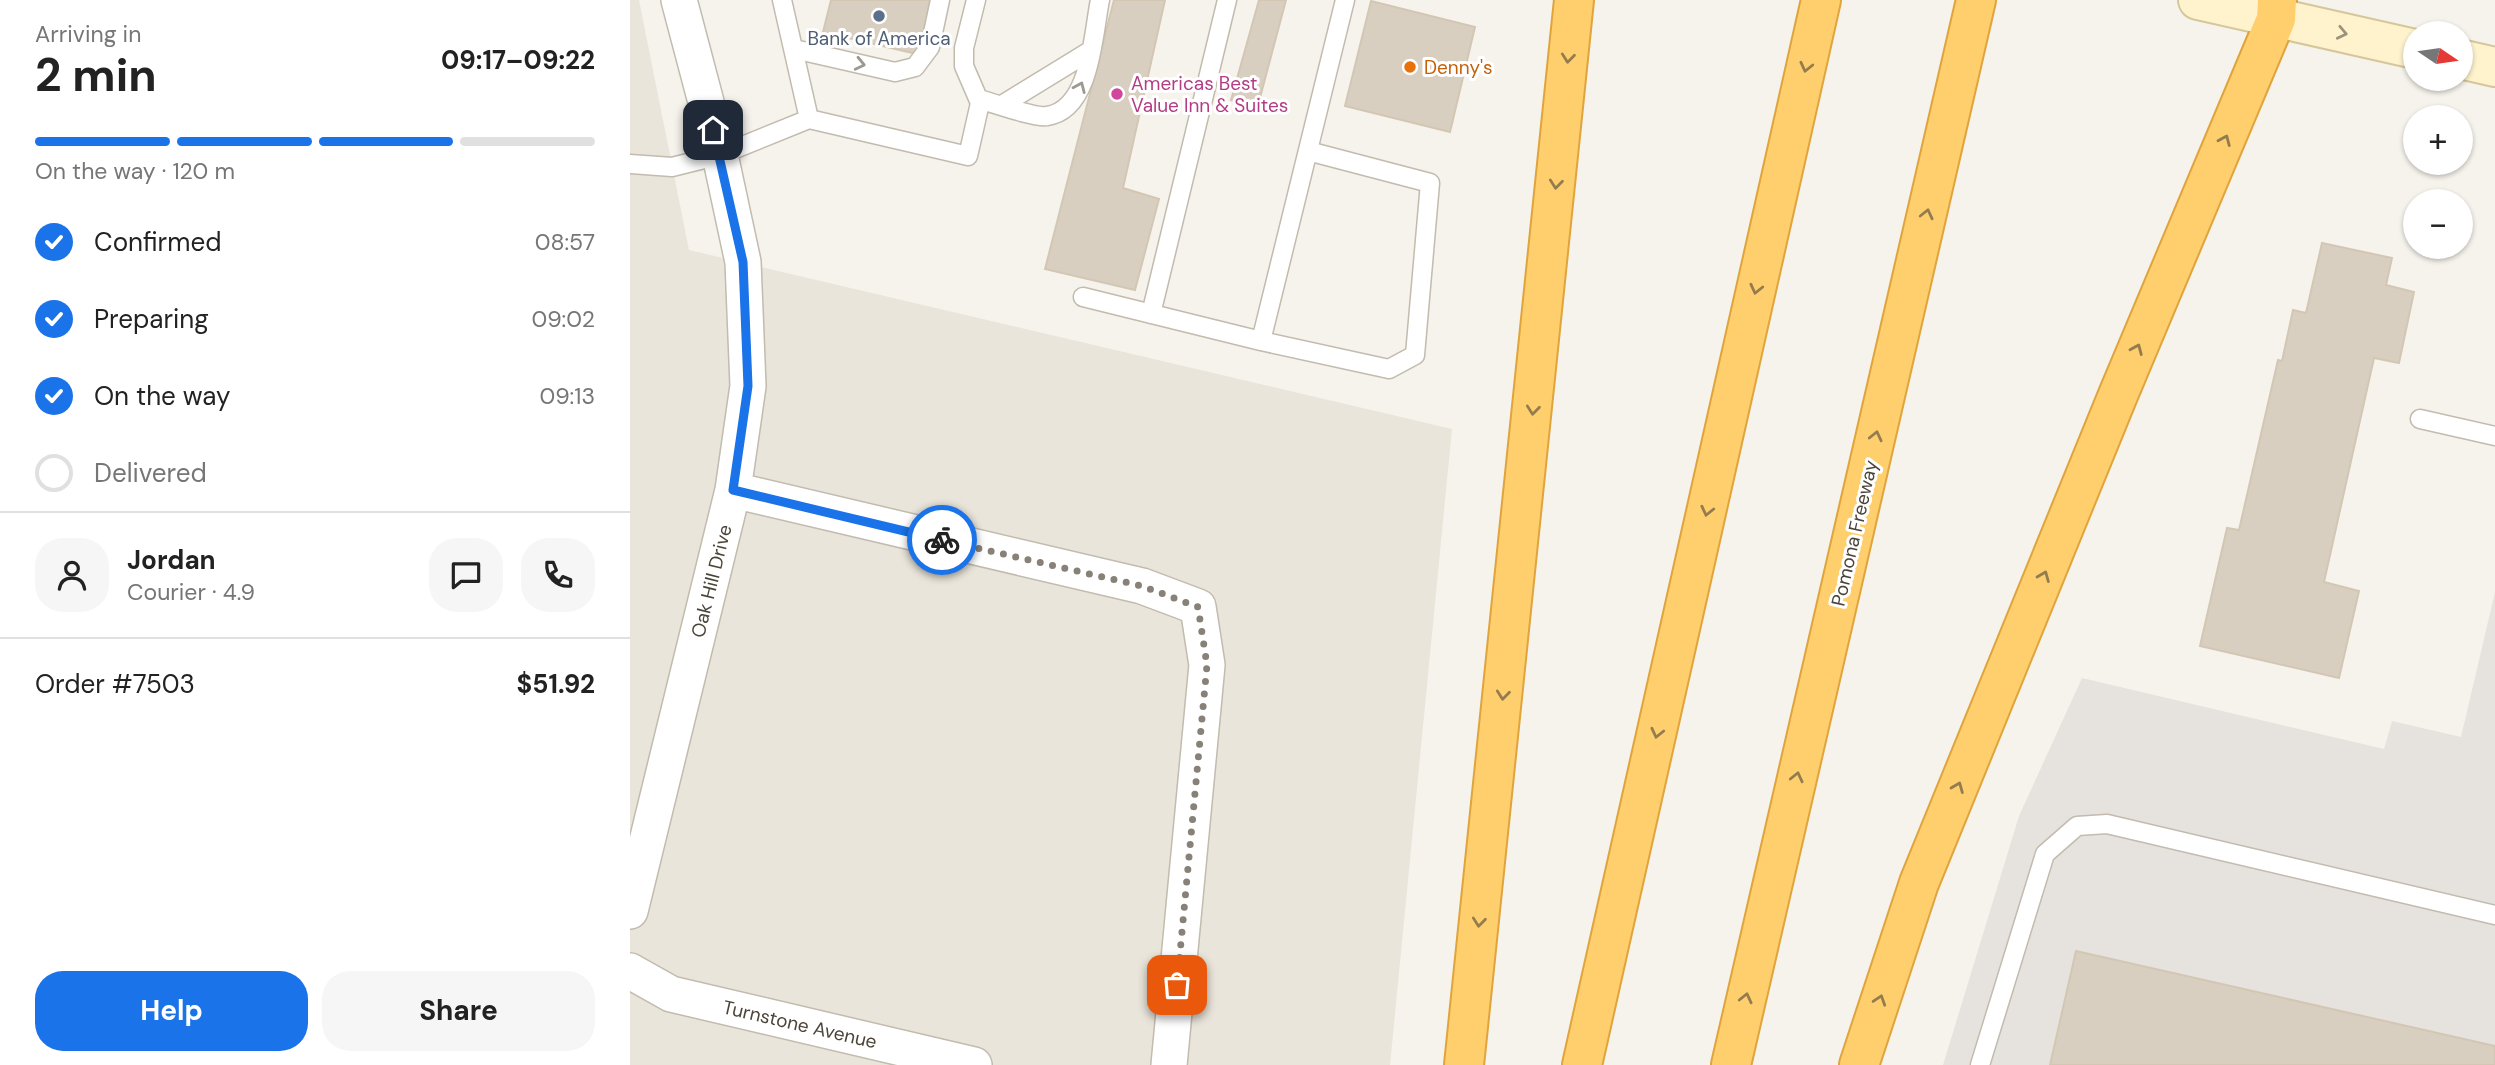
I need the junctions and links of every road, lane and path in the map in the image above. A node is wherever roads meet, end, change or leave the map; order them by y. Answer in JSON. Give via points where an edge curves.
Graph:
{"nodes":[{"id":1,"x":679,"y":0,"type":"edge"},
{"id":2,"x":782,"y":0,"type":"edge"},
{"id":3,"x":940,"y":0,"type":"edge"},
{"id":4,"x":976,"y":0,"type":"edge"},
{"id":5,"x":1100,"y":0,"type":"edge"},
{"id":6,"x":1227,"y":0,"type":"edge"},
{"id":7,"x":1345,"y":0,"type":"edge"},
{"id":8,"x":1574,"y":0,"type":"edge"},
{"id":9,"x":1821,"y":0,"type":"edge"},
{"id":10,"x":2198,"y":0,"type":"edge"},
{"id":11,"x":1976,"y":1,"type":"edge"},
{"id":12,"x":2276,"y":9,"type":"edge"},
{"id":13,"x":2403,"y":46,"type":"edge"},
{"id":14,"x":793,"y":49,"type":"junction"},
{"id":15,"x":1090,"y":51,"type":"junction"},
{"id":16,"x":2473,"y":62,"type":"edge"},
{"id":17,"x":2495,"y":67,"type":"edge"},
{"id":18,"x":979,"y":99,"type":"junction"},
{"id":19,"x":1002,"y":105,"type":"junction"},
{"id":20,"x":809,"y":119,"type":"junction"},
{"id":21,"x":1308,"y":151,"type":"junction"},
{"id":22,"x":720,"y":155,"type":"junction"},
{"id":23,"x":630,"y":164,"type":"edge"},
{"id":24,"x":1083,"y":297,"type":"dead end"},
{"id":25,"x":1151,"y":314,"type":"junction"},
{"id":26,"x":1261,"y":341,"type":"junction"},
{"id":27,"x":2420,"y":419,"type":"dead end"},
{"id":28,"x":2495,"y":436,"type":"edge"},
{"id":29,"x":733,"y":490,"type":"junction"},
{"id":30,"x":630,"y":911,"type":"edge"},
{"id":31,"x":2495,"y":915,"type":"edge"},
{"id":32,"x":630,"y":971,"type":"edge"},
{"id":33,"x":974,"y":1065,"type":"edge"},
{"id":34,"x":1169,"y":1065,"type":"edge"},
{"id":35,"x":1464,"y":1065,"type":"edge"},
{"id":36,"x":1582,"y":1065,"type":"edge"},
{"id":37,"x":1731,"y":1065,"type":"edge"},
{"id":38,"x":1859,"y":1065,"type":"edge"},
{"id":39,"x":1980,"y":1065,"type":"edge"}],
"edges":[{"from":1,"to":22,"type":"street","name":"Oak Hill Drive"},
{"from":2,"to":14,"type":"lane"},
{"from":14,"to":3,"type":"lane","one_way":true,"via":[[895,72],[915,67],[930,47]]},
{"from":4,"to":18,"type":"lane","via":[[964,66]]},
{"from":5,"to":15,"type":"lane"},
{"from":6,"to":25,"type":"lane"},
{"from":7,"to":21,"type":"lane"},
{"from":8,"to":35,"type":"highway","one_way":true},
{"from":9,"to":36,"type":"highway","one_way":true},
{"from":10,"to":12,"type":"main road"},
{"from":37,"to":11,"type":"highway","name":"Pomona Freeway","one_way":true},
{"from":12,"to":13,"type":"main road","one_way":true},
{"from":38,"to":12,"type":"highway","one_way":true,"via":[[1924,870]]},
{"from":14,"to":20,"type":"lane"},
{"from":15,"to":19,"type":"lane"},
{"from":19,"to":15,"type":"lane","one_way":true,"via":[[1046,116],[1068,108],[1083,88]]},
{"from":16,"to":17,"type":"main road"},
{"from":18,"to":19,"type":"lane"},
{"from":18,"to":20,"type":"lane","via":[[968,156]]},
{"from":20,"to":22,"type":"lane"},
{"from":21,"to":26,"type":"lane"},
{"from":21,"to":26,"type":"lane","via":[[1430,183],[1415,355],[1389,369]]},
{"from":22,"to":23,"type":"lane","via":[[673,166]]},
{"from":22,"to":29,"type":"street","name":"Oak Hill Drive","via":[[743,262],[748,386]]},
{"from":24,"to":25,"type":"lane"},
{"from":25,"to":26,"type":"lane"},
{"from":27,"to":28,"type":"lane"},
{"from":29,"to":30,"type":"street","name":"Oak Hill Drive"},
{"from":29,"to":34,"type":"street","via":[[1142,586],[1198,607],[1207,665]]},
{"from":31,"to":39,"type":"lane","via":[[2107,824],[2077,826],[2045,854]]},
{"from":32,"to":33,"type":"street","name":"Turnstone Avenue","via":[[671,994]]}]}
